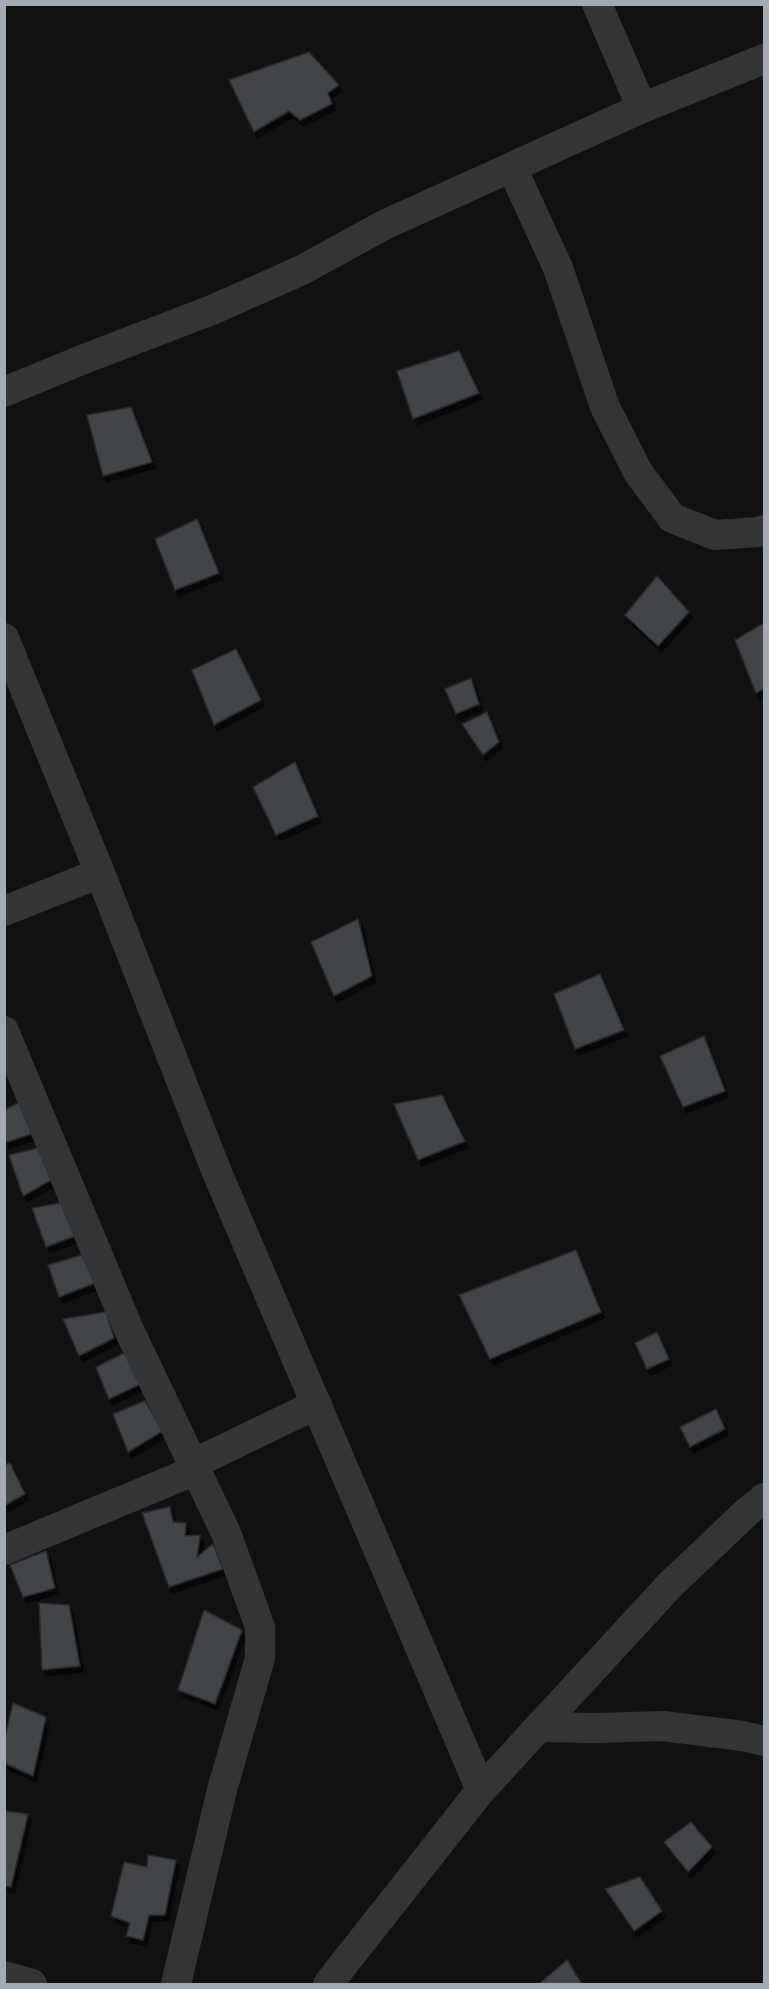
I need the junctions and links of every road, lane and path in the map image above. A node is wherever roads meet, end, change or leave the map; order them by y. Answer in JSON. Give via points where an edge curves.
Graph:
{"nodes":[{"id":1,"x":597,"y":4,"type":"edge"},
{"id":2,"x":765,"y":59,"type":"edge"},
{"id":3,"x":642,"y":108,"type":"junction"},
{"id":4,"x":512,"y":168,"type":"junction"},
{"id":5,"x":4,"y":392,"type":"edge"},
{"id":6,"x":765,"y":530,"type":"edge"},
{"id":7,"x":4,"y":638,"type":"edge"},
{"id":8,"x":100,"y":873,"type":"junction"},
{"id":9,"x":4,"y":911,"type":"edge"},
{"id":10,"x":4,"y":1031,"type":"edge"},
{"id":11,"x":317,"y":1404,"type":"junction"},
{"id":12,"x":194,"y":1467,"type":"junction"},
{"id":13,"x":765,"y":1498,"type":"edge"},
{"id":14,"x":4,"y":1550,"type":"edge"},
{"id":15,"x":539,"y":1727,"type":"junction"},
{"id":16,"x":765,"y":1741,"type":"edge"},
{"id":17,"x":481,"y":1790,"type":"junction"},
{"id":18,"x":4,"y":1976,"type":"edge"},
{"id":19,"x":32,"y":1984,"type":"edge"},
{"id":20,"x":176,"y":1984,"type":"edge"},
{"id":21,"x":328,"y":1984,"type":"edge"}],
"edges":[{"from":1,"to":3,"type":"street"},
{"from":2,"to":3,"type":"street"},
{"from":3,"to":4,"type":"street"},
{"from":4,"to":5,"type":"street","via":[[384,225],[302,270],[232,302]]},
{"from":4,"to":6,"type":"street","via":[[558,268],[605,407],[638,472],[672,518],[715,535]]},
{"from":7,"to":8,"type":"street"},
{"from":8,"to":9,"type":"street"},
{"from":8,"to":11,"type":"street","via":[[216,1170]]},
{"from":10,"to":12,"type":"street","via":[[129,1330]]},
{"from":11,"to":12,"type":"street"},
{"from":11,"to":17,"type":"street"},
{"from":12,"to":14,"type":"street"},
{"from":12,"to":20,"type":"street","via":[[226,1533],[260,1627],[260,1658],[222,1790]]},
{"from":13,"to":15,"type":"street","via":[[670,1585]]},
{"from":15,"to":16,"type":"street","via":[[663,1726]]},
{"from":15,"to":17,"type":"street"},
{"from":17,"to":21,"type":"street"},
{"from":18,"to":19,"type":"street"}]}
